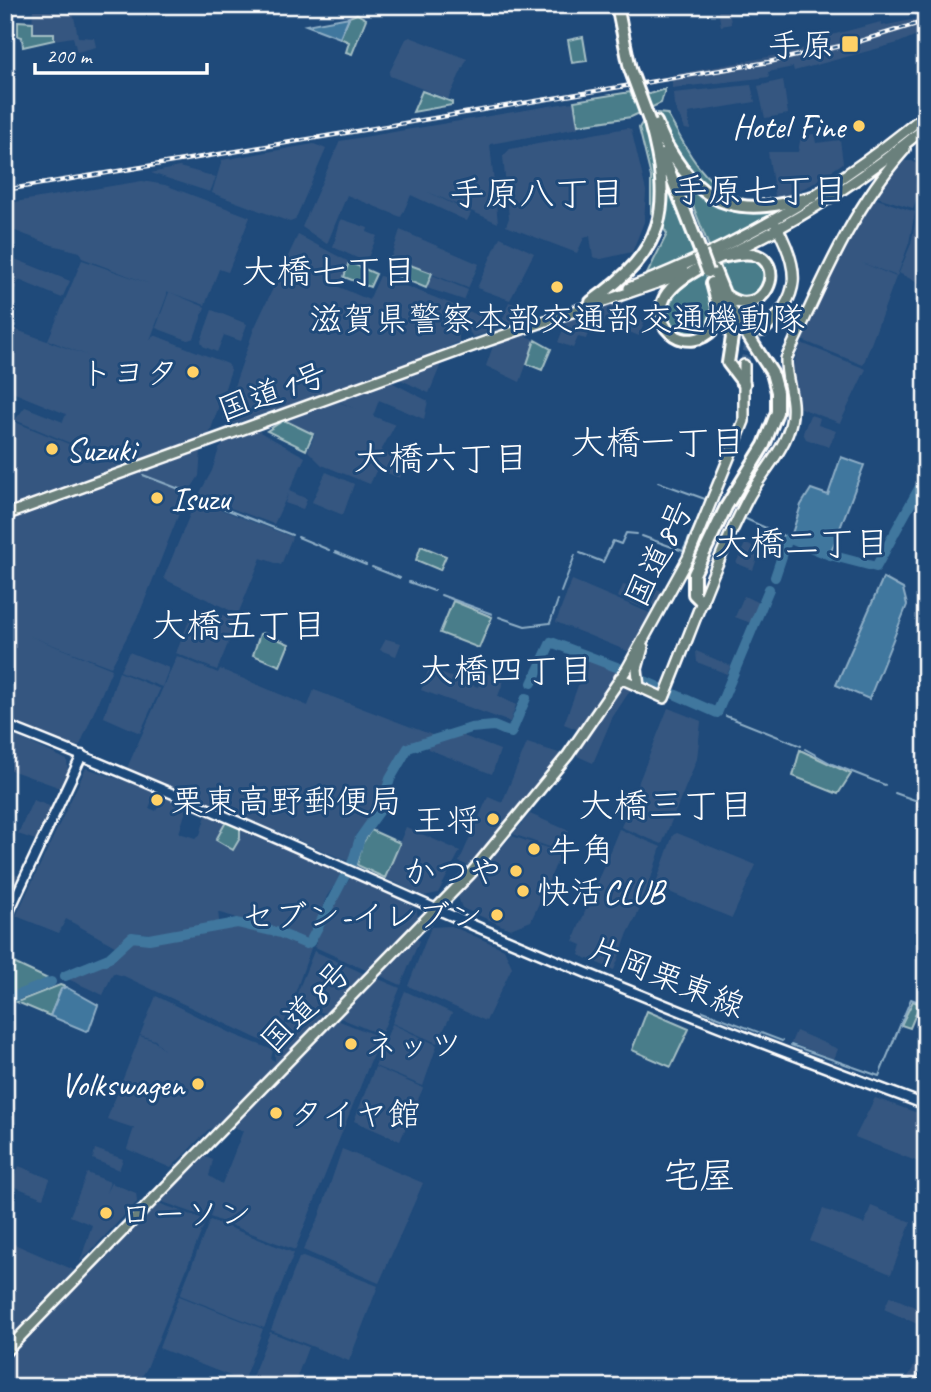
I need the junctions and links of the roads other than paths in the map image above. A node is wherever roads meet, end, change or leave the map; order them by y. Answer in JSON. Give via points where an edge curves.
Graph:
{"nodes":[{"id":1,"x":617,"y":5,"type":"edge"},
{"id":2,"x":624,"y":5,"type":"edge"},
{"id":3,"x":926,"y":114,"type":"edge"},
{"id":4,"x":653,"y":122,"type":"junction"},
{"id":5,"x":926,"y":129,"type":"edge"},
{"id":6,"x":890,"y":142,"type":"junction"},
{"id":7,"x":667,"y":146,"type":"junction"},
{"id":8,"x":905,"y":147,"type":"junction"},
{"id":9,"x":813,"y":197,"type":"junction"},
{"id":10,"x":776,"y":225,"type":"junction"},
{"id":11,"x":704,"y":252,"type":"junction"},
{"id":12,"x":725,"y":256,"type":"junction"},
{"id":13,"x":708,"y":269,"type":"junction"},
{"id":14,"x":718,"y":288,"type":"junction"},
{"id":15,"x":591,"y":302,"type":"junction"},
{"id":16,"x":555,"y":317,"type":"junction"},
{"id":17,"x":763,"y":331,"type":"tunnel mouth"},
{"id":18,"x":744,"y":365,"type":"tunnel mouth"},
{"id":19,"x":744,"y":384,"type":"junction"},
{"id":20,"x":5,"y":515,"type":"edge"},
{"id":21,"x":702,"y":602,"type":"junction"},
{"id":22,"x":646,"y":636,"type":"junction"},
{"id":23,"x":620,"y":678,"type":"junction"},
{"id":24,"x":639,"y":687,"type":"junction"},
{"id":25,"x":5,"y":725,"type":"edge"},
{"id":26,"x":82,"y":755,"type":"junction"},
{"id":27,"x":436,"y":909,"type":"junction"},
{"id":28,"x":5,"y":919,"type":"edge"},
{"id":29,"x":926,"y":1105,"type":"edge"},
{"id":30,"x":5,"y":1352,"type":"edge"}],
"edges":[{"from":1,"to":4,"type":"highway","bridge":true,"via":[[630,69]]},
{"from":2,"to":4,"type":"highway"},
{"from":3,"to":6,"type":"highway","name":"国道1号"},
{"from":4,"to":7,"type":"highway"},
{"from":4,"to":11,"type":"highway"},
{"from":4,"to":15,"type":"highway","via":[[662,182],[662,208],[655,231],[629,272]]},
{"from":5,"to":8,"type":"highway"},
{"from":6,"to":8,"type":"highway","via":[[902,140]]},
{"from":6,"to":9,"type":"highway","name":"国道1号"},
{"from":7,"to":9,"type":"highway","via":[[687,176],[725,203],[761,209]]},
{"from":7,"to":11,"type":"highway"},
{"from":8,"to":10,"type":"highway","name":"国道1号","via":[[819,205]]},
{"from":8,"to":21,"type":"highway","name":"国道8号","via":[[848,226],[786,359],[793,403],[788,436],[748,498]]},
{"from":9,"to":10,"type":"highway","name":"国道1号"},
{"from":10,"to":12,"type":"highway","name":"国道1号"},
{"from":10,"to":15,"type":"highway","name":"国道1号"},
{"from":10,"to":17,"type":"highway","via":[[792,257],[794,282],[785,308]]},
{"from":11,"to":13,"type":"highway","bridge":true},
{"from":12,"to":13,"type":"highway","name":"国道1号"},
{"from":12,"to":14,"type":"highway","via":[[759,257],[769,268],[771,282],[764,294],[747,303],[729,298]]},
{"from":13,"to":14,"type":"highway"},
{"from":13,"to":14,"type":"highway","via":[[680,281],[664,298],[661,317],[666,330],[689,341],[708,334],[718,317]]},
{"from":13,"to":16,"type":"highway","name":"国道1号"},
{"from":14,"to":19,"type":"highway","via":[[732,337],[729,363]]},
{"from":14,"to":21,"type":"highway","via":[[768,365],[777,392],[777,412],[694,574],[694,594]]},
{"from":15,"to":16,"type":"highway","name":"国道1号"},
{"from":16,"to":20,"type":"highway","name":"国道1号"},
{"from":18,"to":19,"type":"highway","name":"国道8号"},
{"from":19,"to":22,"type":"highway","name":"国道8号","via":[[746,411],[732,452],[688,558]]},
{"from":21,"to":24,"type":"highway","name":"国道8号","via":[[664,698]]},
{"from":22,"to":23,"type":"highway","name":"国道8号"},
{"from":22,"to":24,"type":"highway","via":[[637,669]]},
{"from":23,"to":24,"type":"highway","name":"国道8号"},
{"from":23,"to":27,"type":"highway","name":"国道8号","via":[[527,809]]},
{"from":25,"to":26,"type":"main road","name":"片岡栗東線"},
{"from":26,"to":27,"type":"main road","name":"片岡栗東線"},
{"from":26,"to":28,"type":"main road"},
{"from":27,"to":29,"type":"main road","name":"片岡栗東線","via":[[783,1052]]},
{"from":27,"to":30,"type":"highway","name":"国道8号"}]}
